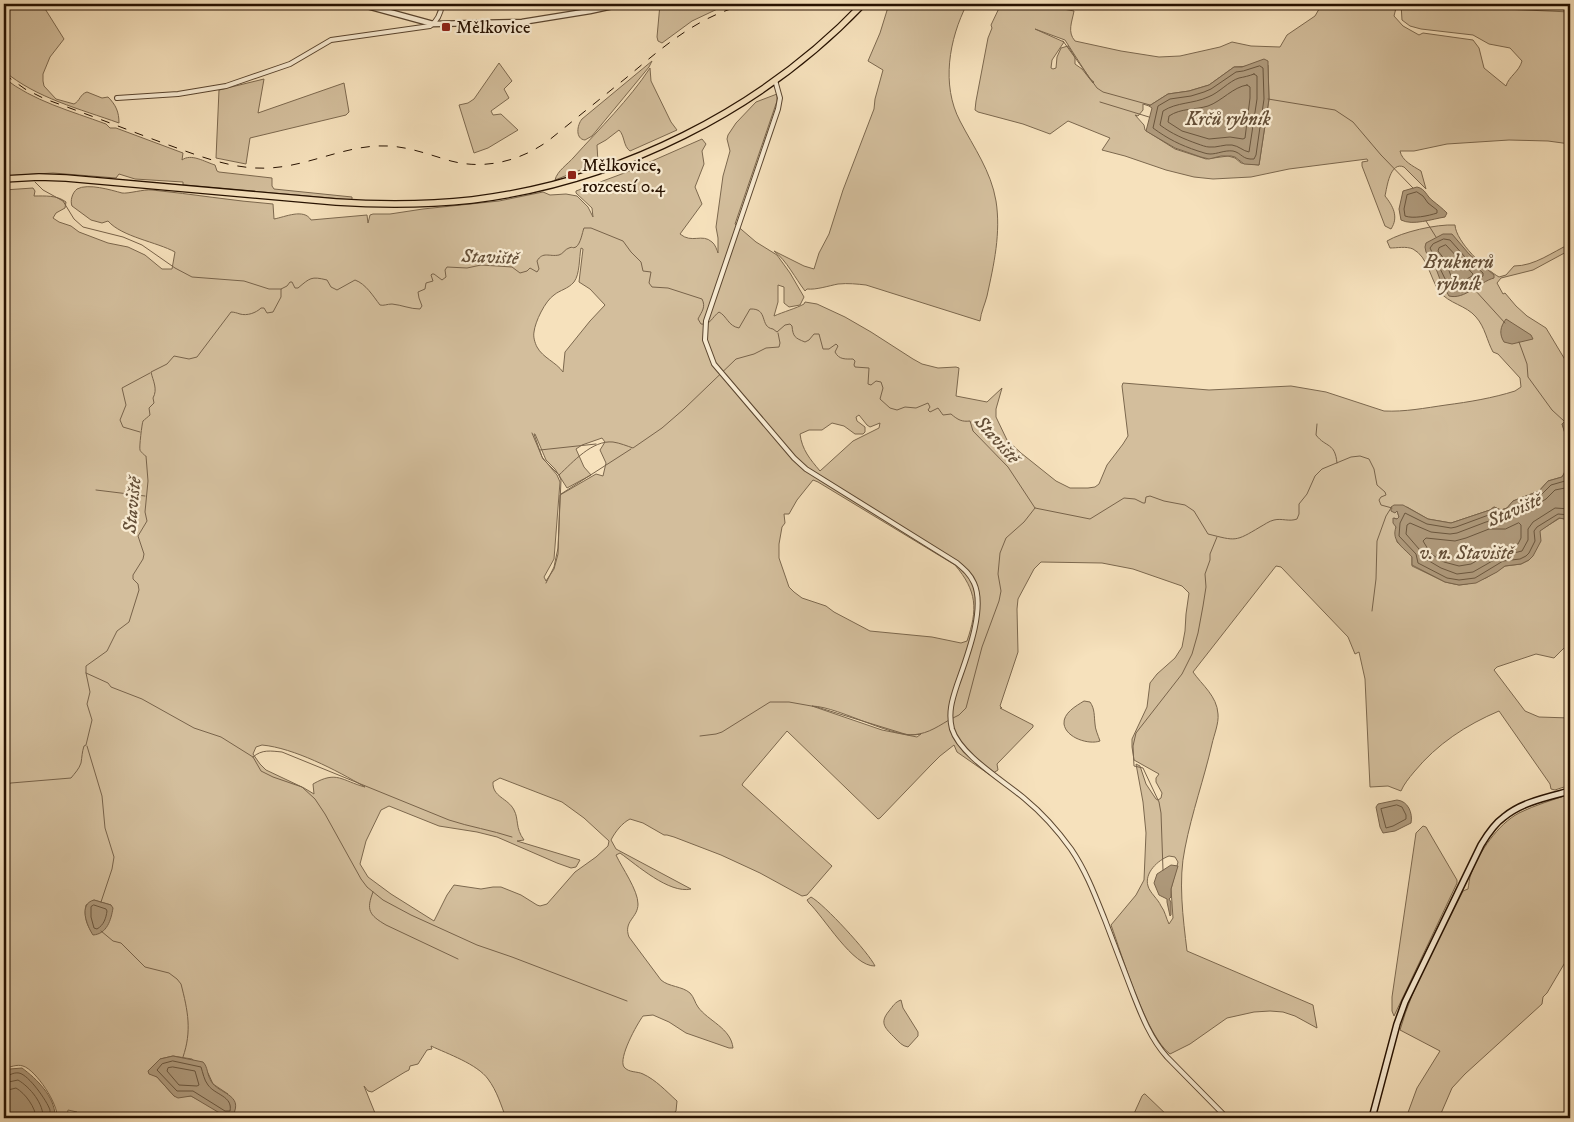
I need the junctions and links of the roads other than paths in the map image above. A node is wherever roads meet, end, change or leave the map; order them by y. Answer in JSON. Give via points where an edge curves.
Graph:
{"nodes":[{"id":1,"x":360,"y":4,"type":"edge"},
{"id":2,"x":442,"y":4,"type":"edge"},
{"id":3,"x":619,"y":4,"type":"edge"},
{"id":4,"x":863,"y":4,"type":"edge"},
{"id":5,"x":433,"y":24,"type":"junction"},
{"id":6,"x":775,"y":80,"type":"junction"},
{"id":7,"x":117,"y":98,"type":"dead end"},
{"id":8,"x":4,"y":180,"type":"edge"},
{"id":9,"x":1570,"y":791,"type":"edge"},
{"id":10,"x":1227,"y":1118,"type":"edge"},
{"id":11,"x":1332,"y":1118,"type":"edge"},
{"id":12,"x":1342,"y":1118,"type":"edge"},
{"id":13,"x":1372,"y":1118,"type":"edge"}],
"edges":[{"from":1,"to":5,"type":"street"},
{"from":2,"to":5,"type":"street"},
{"from":3,"to":5,"type":"street","via":[[522,22]]},
{"from":4,"to":6,"type":"main road"},
{"from":5,"to":7,"type":"street","via":[[331,40],[290,64],[226,86],[178,94]]},
{"from":6,"to":8,"type":"main road","via":[[682,137],[634,158],[551,185],[471,200],[432,204],[365,204],[66,178]]},
{"from":6,"to":10,"type":"street","via":[[780,98],[778,109],[706,321],[705,340],[714,364],[806,469],[957,562],[968,573],[975,585],[978,612],[951,701],[950,721],[957,741],[966,752],[1026,800],[1071,849],[1088,878],[1139,1010],[1159,1048]]},
{"from":9,"to":13,"type":"main road","via":[[1513,811],[1497,823],[1473,858],[1405,1002]]},
{"from":11,"to":12,"type":"street"}]}
